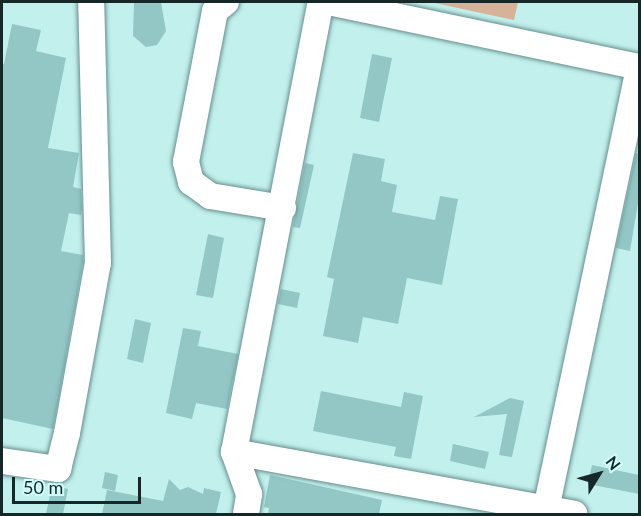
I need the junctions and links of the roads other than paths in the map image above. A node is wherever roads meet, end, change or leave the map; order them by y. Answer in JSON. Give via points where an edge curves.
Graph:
{"nodes":[{"id":1,"x":91,"y":2,"type":"edge"},
{"id":2,"x":226,"y":2,"type":"edge"},
{"id":3,"x":321,"y":2,"type":"edge"},
{"id":4,"x":328,"y":2,"type":"edge"},
{"id":5,"x":639,"y":67,"type":"edge"},
{"id":6,"x":283,"y":208,"type":"junction"},
{"id":7,"x":234,"y":452,"type":"junction"},
{"id":8,"x":2,"y":460,"type":"edge"},
{"id":9,"x":546,"y":512,"type":"edge"},
{"id":10,"x":246,"y":514,"type":"edge"},
{"id":11,"x":574,"y":514,"type":"edge"}],
"edges":[{"from":1,"to":8,"type":"lane","via":[[98,263],[67,433],[58,469]]},
{"from":2,"to":6,"type":"lane","via":[[215,11],[186,162],[192,182],[210,196]]},
{"from":3,"to":6,"type":"lane"},
{"from":4,"to":5,"type":"lane"},
{"from":5,"to":9,"type":"lane"},
{"from":6,"to":7,"type":"lane"},
{"from":7,"to":9,"type":"lane"},
{"from":7,"to":10,"type":"lane","via":[[249,494]]},
{"from":9,"to":11,"type":"lane"}]}
